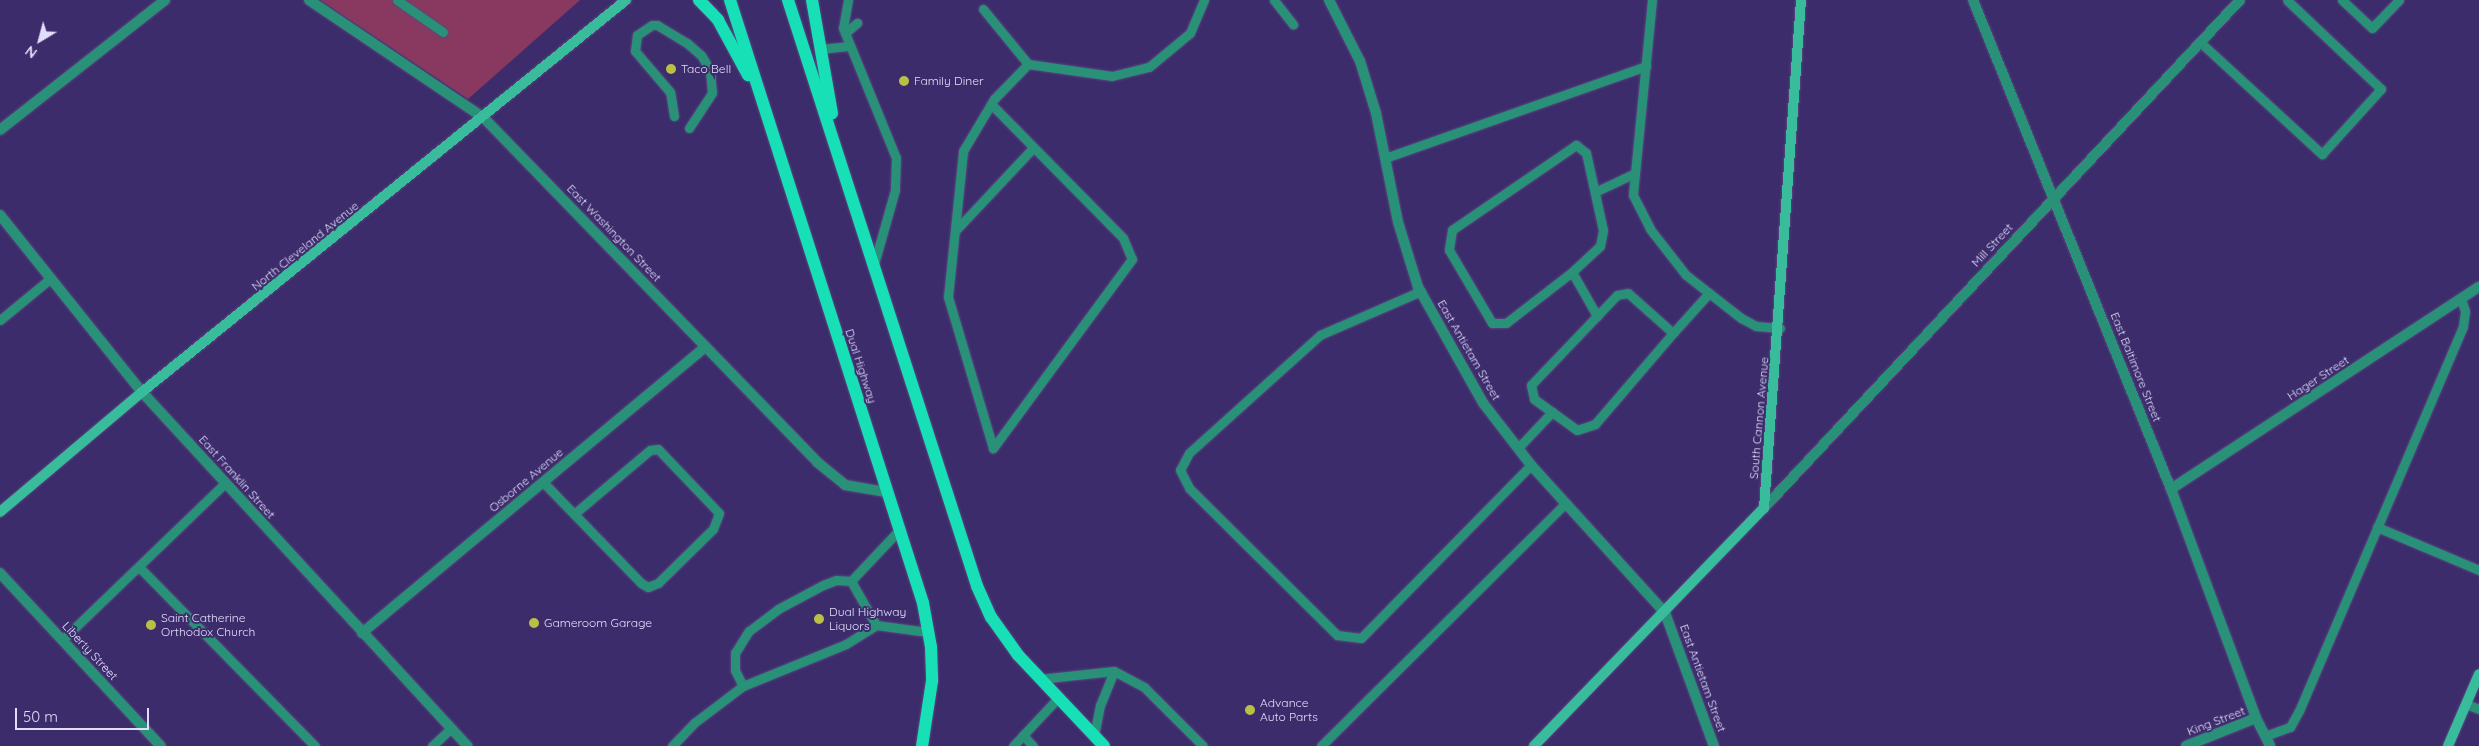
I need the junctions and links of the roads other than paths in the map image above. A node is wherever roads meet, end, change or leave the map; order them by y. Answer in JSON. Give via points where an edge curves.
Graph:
{"nodes":[{"id":1,"x":165,"y":0,"type":"edge"},
{"id":2,"x":309,"y":0,"type":"edge"},
{"id":3,"x":397,"y":0,"type":"edge"},
{"id":4,"x":626,"y":0,"type":"edge"},
{"id":5,"x":699,"y":0,"type":"edge"},
{"id":6,"x":730,"y":0,"type":"edge"},
{"id":7,"x":788,"y":0,"type":"edge"},
{"id":8,"x":812,"y":0,"type":"edge"},
{"id":9,"x":848,"y":0,"type":"edge"},
{"id":10,"x":1204,"y":0,"type":"edge"},
{"id":11,"x":1274,"y":0,"type":"edge"},
{"id":12,"x":1329,"y":0,"type":"edge"},
{"id":13,"x":1652,"y":0,"type":"edge"},
{"id":14,"x":1801,"y":0,"type":"edge"},
{"id":15,"x":1973,"y":0,"type":"edge"},
{"id":16,"x":2240,"y":0,"type":"edge"},
{"id":17,"x":2287,"y":0,"type":"edge"},
{"id":18,"x":2342,"y":0,"type":"edge"},
{"id":19,"x":2399,"y":0,"type":"edge"},
{"id":20,"x":984,"y":9,"type":"dead end"},
{"id":21,"x":857,"y":23,"type":"dead end"},
{"id":22,"x":1293,"y":24,"type":"dead end"},
{"id":23,"x":443,"y":32,"type":"dead end"},
{"id":24,"x":845,"y":32,"type":"junction"},
{"id":25,"x":2200,"y":42,"type":"junction"},
{"id":26,"x":850,"y":46,"type":"junction"},
{"id":27,"x":820,"y":49,"type":"junction"},
{"id":28,"x":1028,"y":64,"type":"junction"},
{"id":29,"x":1646,"y":66,"type":"junction"},
{"id":30,"x":762,"y":101,"type":"junction"},
{"id":31,"x":991,"y":104,"type":"junction"},
{"id":32,"x":674,"y":116,"type":"dead end"},
{"id":33,"x":484,"y":118,"type":"junction"},
{"id":34,"x":689,"y":128,"type":"dead end"},
{"id":35,"x":0,"y":130,"type":"edge"},
{"id":36,"x":1034,"y":148,"type":"junction"},
{"id":37,"x":1385,"y":158,"type":"junction"},
{"id":38,"x":842,"y":164,"type":"junction"},
{"id":39,"x":1633,"y":174,"type":"junction"},
{"id":40,"x":1595,"y":192,"type":"junction"},
{"id":41,"x":2054,"y":196,"type":"junction"},
{"id":42,"x":0,"y":215,"type":"edge"},
{"id":43,"x":955,"y":231,"type":"junction"},
{"id":44,"x":874,"y":264,"type":"junction"},
{"id":45,"x":1572,"y":272,"type":"junction"},
{"id":46,"x":51,"y":278,"type":"junction"},
{"id":47,"x":2479,"y":287,"type":"edge"},
{"id":48,"x":1421,"y":291,"type":"junction"},
{"id":49,"x":1709,"y":293,"type":"junction"},
{"id":50,"x":2461,"y":299,"type":"junction"},
{"id":51,"x":1597,"y":316,"type":"junction"},
{"id":52,"x":0,"y":320,"type":"edge"},
{"id":53,"x":1780,"y":328,"type":"junction"},
{"id":54,"x":1673,"y":333,"type":"junction"},
{"id":55,"x":705,"y":347,"type":"junction"},
{"id":56,"x":142,"y":392,"type":"junction"},
{"id":57,"x":1552,"y":412,"type":"junction"},
{"id":58,"x":1518,"y":448,"type":"junction"},
{"id":59,"x":1531,"y":465,"type":"junction"},
{"id":60,"x":543,"y":482,"type":"junction"},
{"id":61,"x":225,"y":483,"type":"junction"},
{"id":62,"x":2171,"y":489,"type":"junction"},
{"id":63,"x":886,"y":492,"type":"junction"},
{"id":64,"x":1566,"y":503,"type":"junction"},
{"id":65,"x":1764,"y":508,"type":"junction"},
{"id":66,"x":0,"y":512,"type":"edge"},
{"id":67,"x":574,"y":514,"type":"junction"},
{"id":68,"x":2377,"y":527,"type":"junction"},
{"id":69,"x":899,"y":530,"type":"junction"},
{"id":70,"x":139,"y":567,"type":"junction"},
{"id":71,"x":2479,"y":570,"type":"edge"},
{"id":72,"x":0,"y":573,"type":"edge"},
{"id":73,"x":851,"y":581,"type":"junction"},
{"id":74,"x":1665,"y":613,"type":"junction"},
{"id":75,"x":876,"y":625,"type":"junction"},
{"id":76,"x":928,"y":632,"type":"junction"},
{"id":77,"x":362,"y":633,"type":"junction"},
{"id":78,"x":62,"y":640,"type":"junction"},
{"id":79,"x":1114,"y":672,"type":"junction"},
{"id":80,"x":2479,"y":674,"type":"edge"},
{"id":81,"x":1039,"y":679,"type":"junction"},
{"id":82,"x":743,"y":686,"type":"junction"},
{"id":83,"x":1057,"y":699,"type":"junction"},
{"id":84,"x":2466,"y":704,"type":"junction"},
{"id":85,"x":2479,"y":709,"type":"edge"},
{"id":86,"x":2256,"y":718,"type":"junction"},
{"id":87,"x":451,"y":728,"type":"junction"},
{"id":88,"x":1023,"y":735,"type":"junction"},
{"id":89,"x":1094,"y":736,"type":"junction"},
{"id":90,"x":2265,"y":736,"type":"junction"},
{"id":91,"x":161,"y":746,"type":"edge"},
{"id":92,"x":315,"y":746,"type":"edge"},
{"id":93,"x":432,"y":746,"type":"edge"},
{"id":94,"x":468,"y":746,"type":"edge"},
{"id":95,"x":672,"y":746,"type":"edge"},
{"id":96,"x":922,"y":746,"type":"edge"},
{"id":97,"x":1012,"y":746,"type":"edge"},
{"id":98,"x":1033,"y":746,"type":"edge"},
{"id":99,"x":1104,"y":746,"type":"edge"},
{"id":100,"x":1203,"y":746,"type":"edge"},
{"id":101,"x":1321,"y":746,"type":"edge"},
{"id":102,"x":1534,"y":746,"type":"edge"},
{"id":103,"x":1714,"y":746,"type":"edge"},
{"id":104,"x":2186,"y":746,"type":"edge"},
{"id":105,"x":2270,"y":746,"type":"edge"},
{"id":106,"x":2448,"y":746,"type":"edge"}],
"edges":[{"from":1,"to":35,"type":"street"},
{"from":2,"to":33,"type":"street","name":"East Washington Street"},
{"from":3,"to":23,"type":"lane"},
{"from":4,"to":33,"type":"main road","name":"North Cleveland Avenue"},
{"from":5,"to":30,"type":"main road","via":[[718,20]]},
{"from":6,"to":30,"type":"main road","name":"Dual Highway"},
{"from":7,"to":38,"type":"main road"},
{"from":8,"to":27,"type":"main road"},
{"from":9,"to":24,"type":"lane"},
{"from":10,"to":28,"type":"lane","via":[[1190,33],[1149,67],[1112,76]]},
{"from":11,"to":22,"type":"lane"},
{"from":12,"to":37,"type":"street","name":"East Antietam Street","via":[[1360,61]]},
{"from":13,"to":29,"type":"lane"},
{"from":14,"to":53,"type":"main road","name":"South Cannon Avenue"},
{"from":15,"to":41,"type":"street","name":"East Baltimore Street"},
{"from":16,"to":25,"type":"street","name":"Mill Street"},
{"from":17,"to":25,"type":"lane","via":[[2381,89],[2322,154]]},
{"from":18,"to":19,"type":"lane","via":[[2372,28]]},
{"from":20,"to":28,"type":"lane"},
{"from":21,"to":24,"type":"lane"},
{"from":24,"to":26,"type":"lane"},
{"from":25,"to":41,"type":"street","name":"Mill Street"},
{"from":26,"to":27,"type":"lane"},
{"from":26,"to":44,"type":"lane","via":[[896,158],[895,190]]},
{"from":27,"to":38,"type":"main road"},
{"from":28,"to":31,"type":"lane"},
{"from":29,"to":37,"type":"lane"},
{"from":29,"to":39,"type":"lane"},
{"from":30,"to":63,"type":"main road","name":"Dual Highway"},
{"from":31,"to":36,"type":"lane"},
{"from":31,"to":43,"type":"lane","via":[[963,151]]},
{"from":32,"to":34,"type":"lane","via":[[670,92],[635,51],[637,35],[652,25],[687,43],[701,55],[710,70],[712,93]]},
{"from":33,"to":55,"type":"street","name":"East Washington Street"},
{"from":33,"to":56,"type":"main road","name":"North Cleveland Avenue"},
{"from":36,"to":43,"type":"lane"},
{"from":36,"to":43,"type":"lane","via":[[1123,238],[1132,259],[992,448],[948,298]]},
{"from":37,"to":48,"type":"street","name":"East Antietam Street","via":[[1398,222]]},
{"from":38,"to":44,"type":"main road"},
{"from":39,"to":40,"type":"lane"},
{"from":39,"to":49,"type":"lane","via":[[1633,195],[1650,229],[1686,275]]},
{"from":40,"to":45,"type":"lane","via":[[1603,230],[1600,246]]},
{"from":40,"to":45,"type":"lane","via":[[1586,153],[1576,145],[1452,230],[1449,250],[1492,322],[1506,323]]},
{"from":41,"to":62,"type":"street","name":"East Baltimore Street"},
{"from":41,"to":65,"type":"street","name":"Mill Street"},
{"from":42,"to":46,"type":"street","name":"East Franklin Street"},
{"from":44,"to":81,"type":"main road","via":[[977,586],[991,617]]},
{"from":45,"to":51,"type":"lane"},
{"from":46,"to":52,"type":"lane"},
{"from":46,"to":56,"type":"street","name":"East Franklin Street"},
{"from":47,"to":50,"type":"street","name":"Hager Street"},
{"from":48,"to":58,"type":"street","name":"East Antietam Street","via":[[1483,403]]},
{"from":48,"to":59,"type":"lane","via":[[1320,335],[1189,453],[1180,470],[1189,488],[1337,635],[1361,638]]},
{"from":49,"to":53,"type":"lane","via":[[1756,326]]},
{"from":49,"to":54,"type":"lane"},
{"from":50,"to":62,"type":"street","name":"Hager Street"},
{"from":50,"to":68,"type":"lane","via":[[2465,311],[2463,326]]},
{"from":51,"to":54,"type":"lane","via":[[1617,294],[1628,293]]},
{"from":51,"to":57,"type":"lane","via":[[1531,385],[1534,399]]},
{"from":53,"to":65,"type":"main road","name":"South Cannon Avenue"},
{"from":54,"to":57,"type":"lane","via":[[1595,424],[1577,430]]},
{"from":55,"to":60,"type":"street","name":"Osborne Avenue"},
{"from":55,"to":63,"type":"street","name":"East Washington Street","via":[[817,462],[846,485]]},
{"from":56,"to":61,"type":"street","name":"East Franklin Street"},
{"from":56,"to":66,"type":"main road","name":"North Cleveland Avenue"},
{"from":57,"to":58,"type":"lane"},
{"from":58,"to":59,"type":"street","name":"East Antietam Street"},
{"from":59,"to":64,"type":"street","name":"East Antietam Street"},
{"from":60,"to":67,"type":"lane"},
{"from":60,"to":77,"type":"street","name":"Osborne Avenue"},
{"from":61,"to":70,"type":"lane"},
{"from":61,"to":77,"type":"street","name":"East Franklin Street"},
{"from":62,"to":86,"type":"street","name":"East Baltimore Street"},
{"from":63,"to":69,"type":"main road","name":"Dual Highway"},
{"from":64,"to":74,"type":"street","name":"East Antietam Street"},
{"from":64,"to":101,"type":"lane"},
{"from":65,"to":74,"type":"main road"},
{"from":67,"to":67,"type":"lane","via":[[648,587],[658,583],[712,529],[719,513],[658,449],[650,450]]},
{"from":68,"to":71,"type":"lane"},
{"from":68,"to":90,"type":"lane","via":[[2290,727]]},
{"from":69,"to":73,"type":"lane"},
{"from":69,"to":76,"type":"main road","name":"Dual Highway","via":[[923,603]]},
{"from":70,"to":78,"type":"lane"},
{"from":70,"to":92,"type":"lane"},
{"from":72,"to":78,"type":"street","name":"Liberty Street"},
{"from":73,"to":75,"type":"lane"},
{"from":73,"to":82,"type":"lane","via":[[836,580],[823,585],[778,609],[749,631],[735,654],[736,670]]},
{"from":74,"to":102,"type":"main road"},
{"from":74,"to":103,"type":"street","name":"East Antietam Street"},
{"from":75,"to":76,"type":"lane"},
{"from":75,"to":82,"type":"lane","via":[[846,644]]},
{"from":76,"to":96,"type":"main road","name":"Dual Highway","via":[[932,681]]},
{"from":77,"to":87,"type":"street","name":"East Franklin Street"},
{"from":78,"to":91,"type":"street","name":"Liberty Street"},
{"from":79,"to":81,"type":"lane"},
{"from":79,"to":89,"type":"lane","via":[[1100,705]]},
{"from":79,"to":100,"type":"lane","via":[[1144,687]]},
{"from":80,"to":84,"type":"main road"},
{"from":81,"to":83,"type":"main road"},
{"from":82,"to":95,"type":"lane","via":[[694,723]]},
{"from":83,"to":88,"type":"lane"},
{"from":83,"to":89,"type":"main road"},
{"from":84,"to":85,"type":"lane"},
{"from":84,"to":106,"type":"main road"},
{"from":86,"to":90,"type":"street","name":"East Baltimore Street"},
{"from":86,"to":104,"type":"street","name":"King Street"},
{"from":87,"to":93,"type":"lane"},
{"from":87,"to":94,"type":"street","name":"East Franklin Street"},
{"from":88,"to":97,"type":"lane"},
{"from":88,"to":98,"type":"lane"},
{"from":89,"to":99,"type":"main road"},
{"from":90,"to":105,"type":"street","name":"East Baltimore Street"}]}
